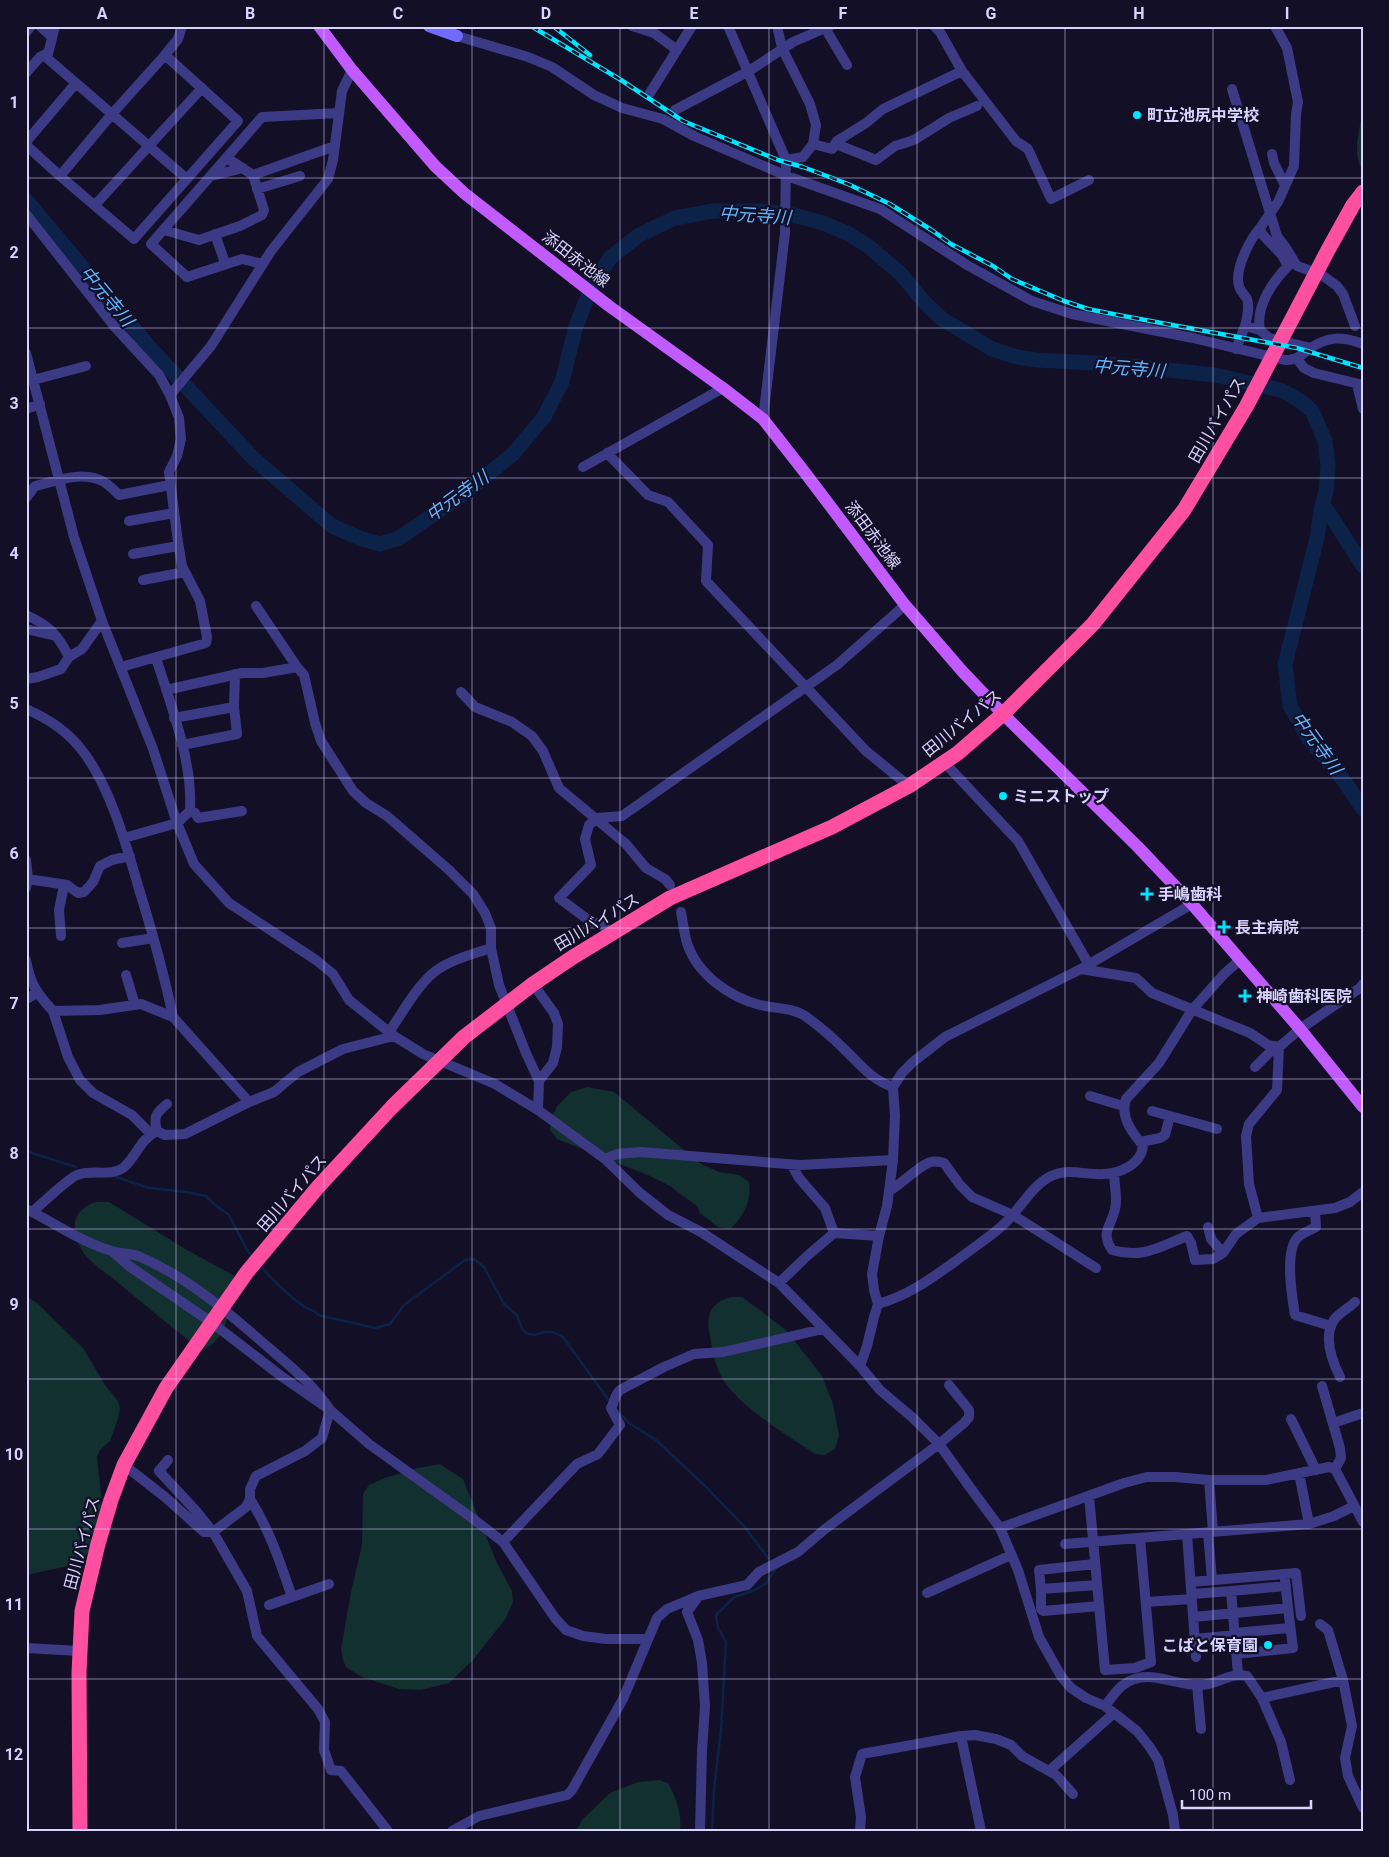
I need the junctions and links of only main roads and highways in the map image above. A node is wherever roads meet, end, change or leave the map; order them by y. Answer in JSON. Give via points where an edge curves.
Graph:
{"nodes":[{"id":1,"x":319,"y":26,"type":"edge"},
{"id":2,"x":429,"y":26,"type":"edge"},
{"id":3,"x":457,"y":36,"type":"road end"},
{"id":4,"x":1363,"y":192,"type":"edge"},
{"id":5,"x":1003,"y":714,"type":"junction"},
{"id":6,"x":1363,"y":1107,"type":"edge"},
{"id":7,"x":80,"y":1831,"type":"edge"}],
"edges":[{"from":1,"to":5,"type":"main road","name":"添田赤池線","via":[[352,70],[435,166],[464,193],[763,420],[905,605]]},
{"from":2,"to":3,"type":"main road"},
{"from":4,"to":5,"type":"highway","name":"田川バイパス","via":[[1328,250],[1246,407],[1184,510],[1093,624]]},
{"from":5,"to":6,"type":"main road","name":"添田赤池線","via":[[1192,904]]},
{"from":5,"to":7,"type":"highway","name":"田川バイパス","via":[[958,753],[909,786],[832,827],[670,898],[533,984],[464,1037],[392,1107],[263,1252],[166,1388],[124,1465],[111,1500],[82,1611]]}]}
